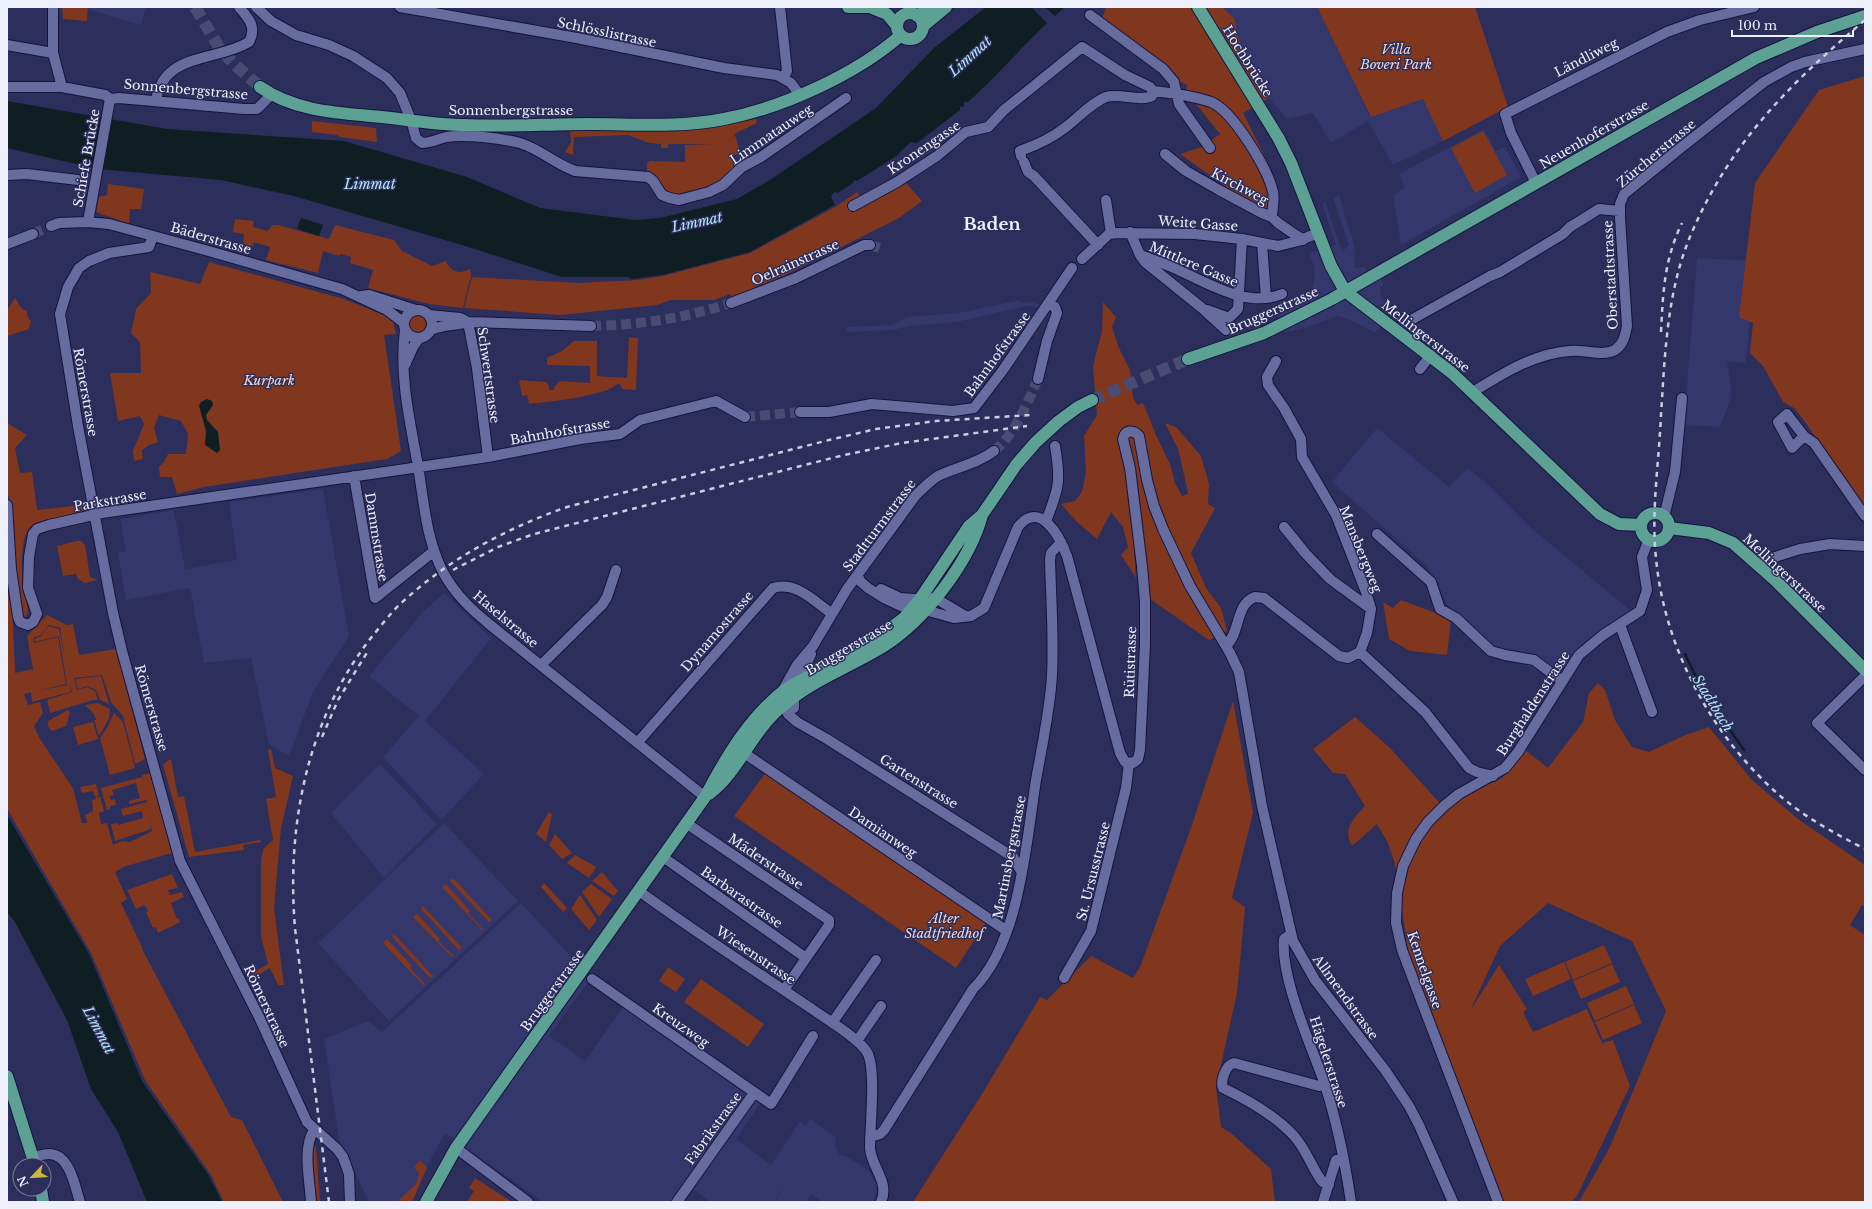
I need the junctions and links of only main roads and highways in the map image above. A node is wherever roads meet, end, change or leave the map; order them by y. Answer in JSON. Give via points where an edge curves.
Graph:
{"nodes":[{"id":1,"x":848,"y":7,"type":"edge"},
{"id":2,"x":876,"y":7,"type":"edge"},
{"id":3,"x":932,"y":7,"type":"edge"},
{"id":4,"x":946,"y":7,"type":"edge"},
{"id":5,"x":1198,"y":7,"type":"edge"},
{"id":6,"x":872,"y":8,"type":"edge"},
{"id":7,"x":911,"y":16,"type":"edge"},
{"id":8,"x":1865,"y":16,"type":"edge"},
{"id":9,"x":899,"y":30,"type":"junction"},
{"id":10,"x":260,"y":87,"type":"tunnel mouth"},
{"id":11,"x":1261,"y":109,"type":"joint"},
{"id":12,"x":1345,"y":291,"type":"junction"},
{"id":13,"x":1188,"y":359,"type":"tunnel mouth"},
{"id":14,"x":1092,"y":400,"type":"tunnel mouth"},
{"id":15,"x":982,"y":515,"type":"junction"},
{"id":16,"x":1641,"y":525,"type":"junction"},
{"id":17,"x":1669,"y":528,"type":"junction"},
{"id":18,"x":920,"y":606,"type":"junction"},
{"id":19,"x":1865,"y":670,"type":"edge"},
{"id":20,"x":705,"y":797,"type":"junction"},
{"id":21,"x":7,"y":1076,"type":"edge"},
{"id":22,"x":33,"y":1157,"type":"edge"},
{"id":23,"x":426,"y":1202,"type":"edge"}],
"edges":[{"from":1,"to":6,"type":"main road"},
{"from":2,"to":6,"type":"main road"},
{"from":3,"to":7,"type":"main road"},
{"from":4,"to":7,"type":"main road"},
{"from":5,"to":11,"type":"main road","name":"Hochbrücke"},
{"from":6,"to":9,"type":"main road","via":[[887,14]]},
{"from":7,"to":9,"type":"main road","name":"Sonnenbergstrasse","via":[[901,17]]},
{"from":7,"to":9,"type":"main road","via":[[920,33],[915,38],[907,38]]},
{"from":8,"to":12,"type":"main road","name":"Neuenhoferstrasse","via":[[1817,32],[1756,58]]},
{"from":9,"to":10,"type":"main road","name":"Sonnenbergstrasse","via":[[882,50],[800,95],[764,109],[724,119],[689,123],[464,126],[318,111],[290,103]]},
{"from":11,"to":12,"type":"main road","name":"Mellingerstrasse","via":[[1291,163],[1331,266]]},
{"from":12,"to":13,"type":"main road","name":"Bruggerstrasse","via":[[1264,333]]},
{"from":12,"to":16,"type":"main road","name":"Mellingerstrasse","via":[[1431,355],[1600,514],[1619,524]]},
{"from":14,"to":15,"type":"main road","name":"Bruggerstrasse","via":[[1067,415],[1036,442],[1016,465]]},
{"from":15,"to":18,"type":"main road","name":"Bruggerstrasse","via":[[969,526]]},
{"from":15,"to":18,"type":"main road","name":"Bruggerstrasse","via":[[977,532],[951,578],[936,598]]},
{"from":16,"to":17,"type":"main road","via":[[1645,518],[1656,513],[1664,517]]},
{"from":16,"to":17,"type":"main road","via":[[1643,534],[1653,541],[1662,539]]},
{"from":17,"to":19,"type":"main road","name":"Mellingerstrasse","via":[[1715,534],[1733,543],[1761,566]]},
{"from":18,"to":20,"type":"main road","name":"Bruggerstrasse","via":[[910,626],[884,646],[790,703],[770,718],[724,782]]},
{"from":18,"to":20,"type":"main road","name":"Bruggerstrasse","via":[[879,637],[797,682],[769,703],[739,740]]},
{"from":20,"to":23,"type":"main road","name":"Bruggerstrasse","via":[[456,1148]]},
{"from":21,"to":22,"type":"main road"}]}
